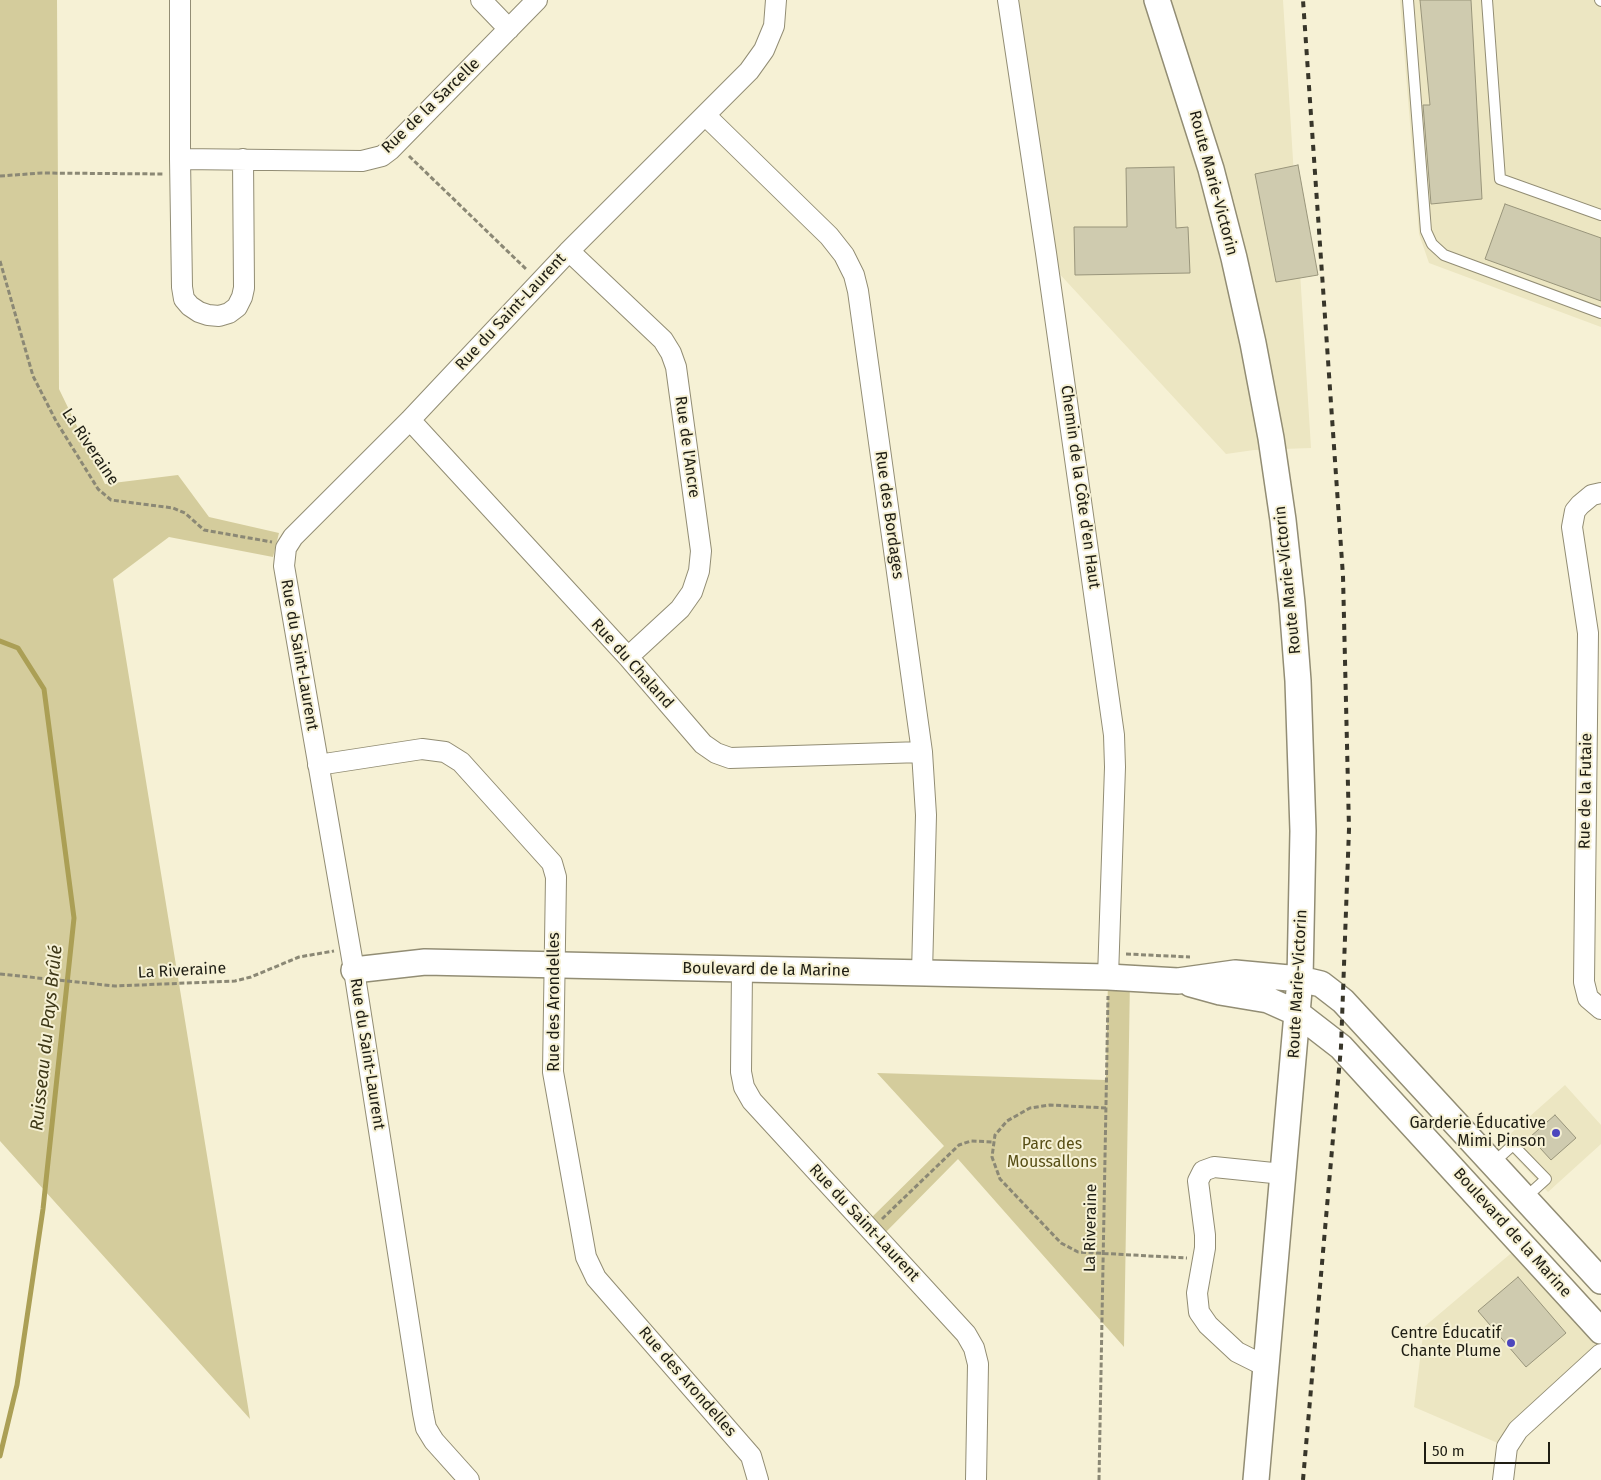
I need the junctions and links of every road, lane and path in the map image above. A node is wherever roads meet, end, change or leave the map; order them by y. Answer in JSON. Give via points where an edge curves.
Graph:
{"nodes":[{"id":1,"x":180,"y":0,"type":"edge"},
{"id":2,"x":481,"y":0,"type":"edge"},
{"id":3,"x":537,"y":0,"type":"edge"},
{"id":4,"x":776,"y":0,"type":"edge"},
{"id":5,"x":1008,"y":0,"type":"edge"},
{"id":6,"x":1158,"y":0,"type":"edge"},
{"id":7,"x":1408,"y":0,"type":"edge"},
{"id":8,"x":1487,"y":0,"type":"edge"},
{"id":9,"x":510,"y":29,"type":"junction"},
{"id":10,"x":706,"y":116,"type":"junction"},
{"id":11,"x":396,"y":143,"type":"junction"},
{"id":12,"x":243,"y":159,"type":"junction"},
{"id":13,"x":180,"y":166,"type":"junction"},
{"id":14,"x":0,"y":176,"type":"edge"},
{"id":15,"x":1601,"y":215,"type":"edge"},
{"id":16,"x":569,"y":251,"type":"junction"},
{"id":17,"x":0,"y":261,"type":"edge"},
{"id":18,"x":539,"y":282,"type":"junction"},
{"id":19,"x":1601,"y":313,"type":"edge"},
{"id":20,"x":410,"y":420,"type":"junction"},
{"id":21,"x":1601,"y":493,"type":"edge"},
{"id":22,"x":286,"y":548,"type":"junction"},
{"id":23,"x":628,"y":657,"type":"junction"},
{"id":24,"x":922,"y":752,"type":"junction"},
{"id":25,"x":318,"y":765,"type":"junction"},
{"id":26,"x":554,"y":965,"type":"junction"},
{"id":27,"x":742,"y":969,"type":"junction"},
{"id":28,"x":354,"y":970,"type":"junction"},
{"id":29,"x":922,"y":973,"type":"junction"},
{"id":30,"x":0,"y":974,"type":"edge"},
{"id":31,"x":1108,"y":978,"type":"junction"},
{"id":32,"x":1300,"y":979,"type":"junction"},
{"id":33,"x":1178,"y":980,"type":"junction"},
{"id":34,"x":1601,"y":1009,"type":"edge"},
{"id":35,"x":1297,"y":1013,"type":"junction"},
{"id":36,"x":1106,"y":1108,"type":"junction"},
{"id":37,"x":994,"y":1142,"type":"junction"},
{"id":38,"x":1283,"y":1174,"type":"junction"},
{"id":39,"x":1525,"y":1198,"type":"junction"},
{"id":40,"x":1500,"y":1220,"type":"junction"},
{"id":41,"x":870,"y":1230,"type":"junction"},
{"id":42,"x":1103,"y":1253,"type":"junction"},
{"id":43,"x":1202,"y":1259,"type":"junction"},
{"id":44,"x":1601,"y":1281,"type":"edge"},
{"id":45,"x":1601,"y":1331,"type":"edge"},
{"id":46,"x":1601,"y":1354,"type":"edge"},
{"id":47,"x":1267,"y":1367,"type":"junction"},
{"id":48,"x":469,"y":1480,"type":"edge"},
{"id":49,"x":758,"y":1480,"type":"edge"},
{"id":50,"x":976,"y":1480,"type":"edge"},
{"id":51,"x":1099,"y":1480,"type":"edge"},
{"id":52,"x":1256,"y":1480,"type":"edge"},
{"id":53,"x":1503,"y":1480,"type":"edge"}],
"edges":[{"from":1,"to":13,"type":"street"},
{"from":2,"to":9,"type":"street"},
{"from":3,"to":9,"type":"street","name":"Rue de la Sarcelle"},
{"from":4,"to":10,"type":"street","name":"Rue du Saint-Laurent","via":[[774,26],[764,50],[749,71]]},
{"from":5,"to":31,"type":"street","name":"Chemin de la Côte d'en Haut","via":[[1114,735]]},
{"from":6,"to":32,"type":"street","name":"Route Marie-Victorin","via":[[1226,224],[1259,373],[1279,492],[1292,603],[1301,741],[1303,901]]},
{"from":7,"to":19,"type":"lane","via":[[1426,231],[1432,244],[1444,255]]},
{"from":8,"to":15,"type":"lane","via":[[1500,179]]},
{"from":9,"to":11,"type":"street","name":"Rue de la Sarcelle"},
{"from":10,"to":16,"type":"street","name":"Rue du Saint-Laurent"},
{"from":10,"to":24,"type":"street","name":"Rue des Bordages","via":[[829,236],[854,275]]},
{"from":11,"to":12,"type":"street","name":"Rue de la Sarcelle","via":[[382,156],[362,161]]},
{"from":11,"to":18,"type":"path"},
{"from":12,"to":13,"type":"street","name":"Rue de la Sarcelle"},
{"from":12,"to":13,"type":"street","via":[[244,288],[237,307],[219,316],[199,312],[184,298]]},
{"from":13,"to":14,"type":"path"},
{"from":16,"to":18,"type":"street","name":"Rue du Saint-Laurent"},
{"from":16,"to":23,"type":"street","name":"Rue de l'Ancre","via":[[663,340],[676,367],[701,552],[700,572],[680,609]]},
{"from":17,"to":22,"type":"path","name":"La Riveraine","via":[[33,376],[56,421],[98,489],[112,500],[173,508],[185,513],[204,530],[266,540]]},
{"from":18,"to":20,"type":"street","name":"Rue du Saint-Laurent"},
{"from":20,"to":22,"type":"street","name":"Rue du Saint-Laurent","via":[[293,537]]},
{"from":20,"to":23,"type":"street","name":"Rue du Chaland"},
{"from":21,"to":34,"type":"street","name":"Rue de la Futaie","via":[[1592,495],[1580,505],[1575,511],[1572,527],[1588,634],[1584,982],[1588,998]]},
{"from":22,"to":25,"type":"street","name":"Rue du Saint-Laurent","via":[[284,566]]},
{"from":23,"to":24,"type":"street","name":"Rue du Chaland","via":[[703,744],[716,754],[730,758]]},
{"from":24,"to":29,"type":"street","name":"Rue des Bordages","via":[[926,815]]},
{"from":25,"to":26,"type":"street","name":"Rue des Arondelles","via":[[422,749],[445,752],[461,762],[552,862],[556,877]]},
{"from":25,"to":28,"type":"street","name":"Rue du Saint-Laurent"},
{"from":26,"to":27,"type":"street","name":"Boulevard de la Marine"},
{"from":26,"to":28,"type":"street","name":"Boulevard de la Marine","via":[[425,962]]},
{"from":26,"to":49,"type":"street","name":"Rue des Arondelles","via":[[553,1072],[586,1257],[596,1278],[751,1456]]},
{"from":27,"to":29,"type":"street","name":"Boulevard de la Marine"},
{"from":27,"to":41,"type":"street","name":"Rue du Saint-Laurent","via":[[741,1072],[744,1087],[752,1101]]},
{"from":28,"to":30,"type":"path","name":"La Riveraine","via":[[335,951],[294,958],[251,977],[235,980],[115,986]]},
{"from":28,"to":48,"type":"street","name":"Rue du Saint-Laurent","via":[[422,1413],[434,1441]]},
{"from":29,"to":31,"type":"street","name":"Boulevard de la Marine"},
{"from":31,"to":33,"type":"street","name":"Boulevard de la Marine"},
{"from":31,"to":36,"type":"path","name":"La Riveraine"},
{"from":32,"to":33,"type":"street","name":"Boulevard de la Marine","via":[[1235,973]]},
{"from":32,"to":35,"type":"street","name":"Route Marie-Victorin"},
{"from":32,"to":39,"type":"street","name":"Boulevard de la Marine","via":[[1321,984],[1343,1001]]},
{"from":33,"to":35,"type":"street","name":"Boulevard de la Marine","via":[[1220,992],[1268,1000]]},
{"from":35,"to":38,"type":"street","name":"Route Marie-Victorin"},
{"from":35,"to":40,"type":"street","name":"Boulevard de la Marine","via":[[1341,1047]]},
{"from":36,"to":37,"type":"path","via":[[1050,1105],[1030,1108],[1007,1120],[995,1135]]},
{"from":36,"to":42,"type":"path","name":"La Riveraine"},
{"from":37,"to":41,"type":"path","via":[[971,1141],[959,1145]]},
{"from":37,"to":42,"type":"path","via":[[992,1157],[1000,1179],[1061,1242],[1078,1252]]},
{"from":38,"to":43,"type":"street","via":[[1214,1167],[1202,1171],[1198,1180],[1205,1235]]},
{"from":38,"to":47,"type":"street","name":"Route Marie-Victorin"},
{"from":39,"to":40,"type":"street"},
{"from":39,"to":44,"type":"street","name":"Boulevard de la Marine"},
{"from":40,"to":45,"type":"street","name":"Boulevard de la Marine"},
{"from":41,"to":50,"type":"street","name":"Rue du Saint-Laurent","via":[[966,1334],[974,1348],[978,1364]]},
{"from":42,"to":43,"type":"path"},
{"from":42,"to":51,"type":"path","name":"La Riveraine"},
{"from":43,"to":47,"type":"street","via":[[1197,1293],[1199,1312],[1208,1325],[1238,1352]]},
{"from":46,"to":53,"type":"street","via":[[1518,1430],[1507,1447]]},
{"from":47,"to":52,"type":"street","name":"Route Marie-Victorin"}]}
